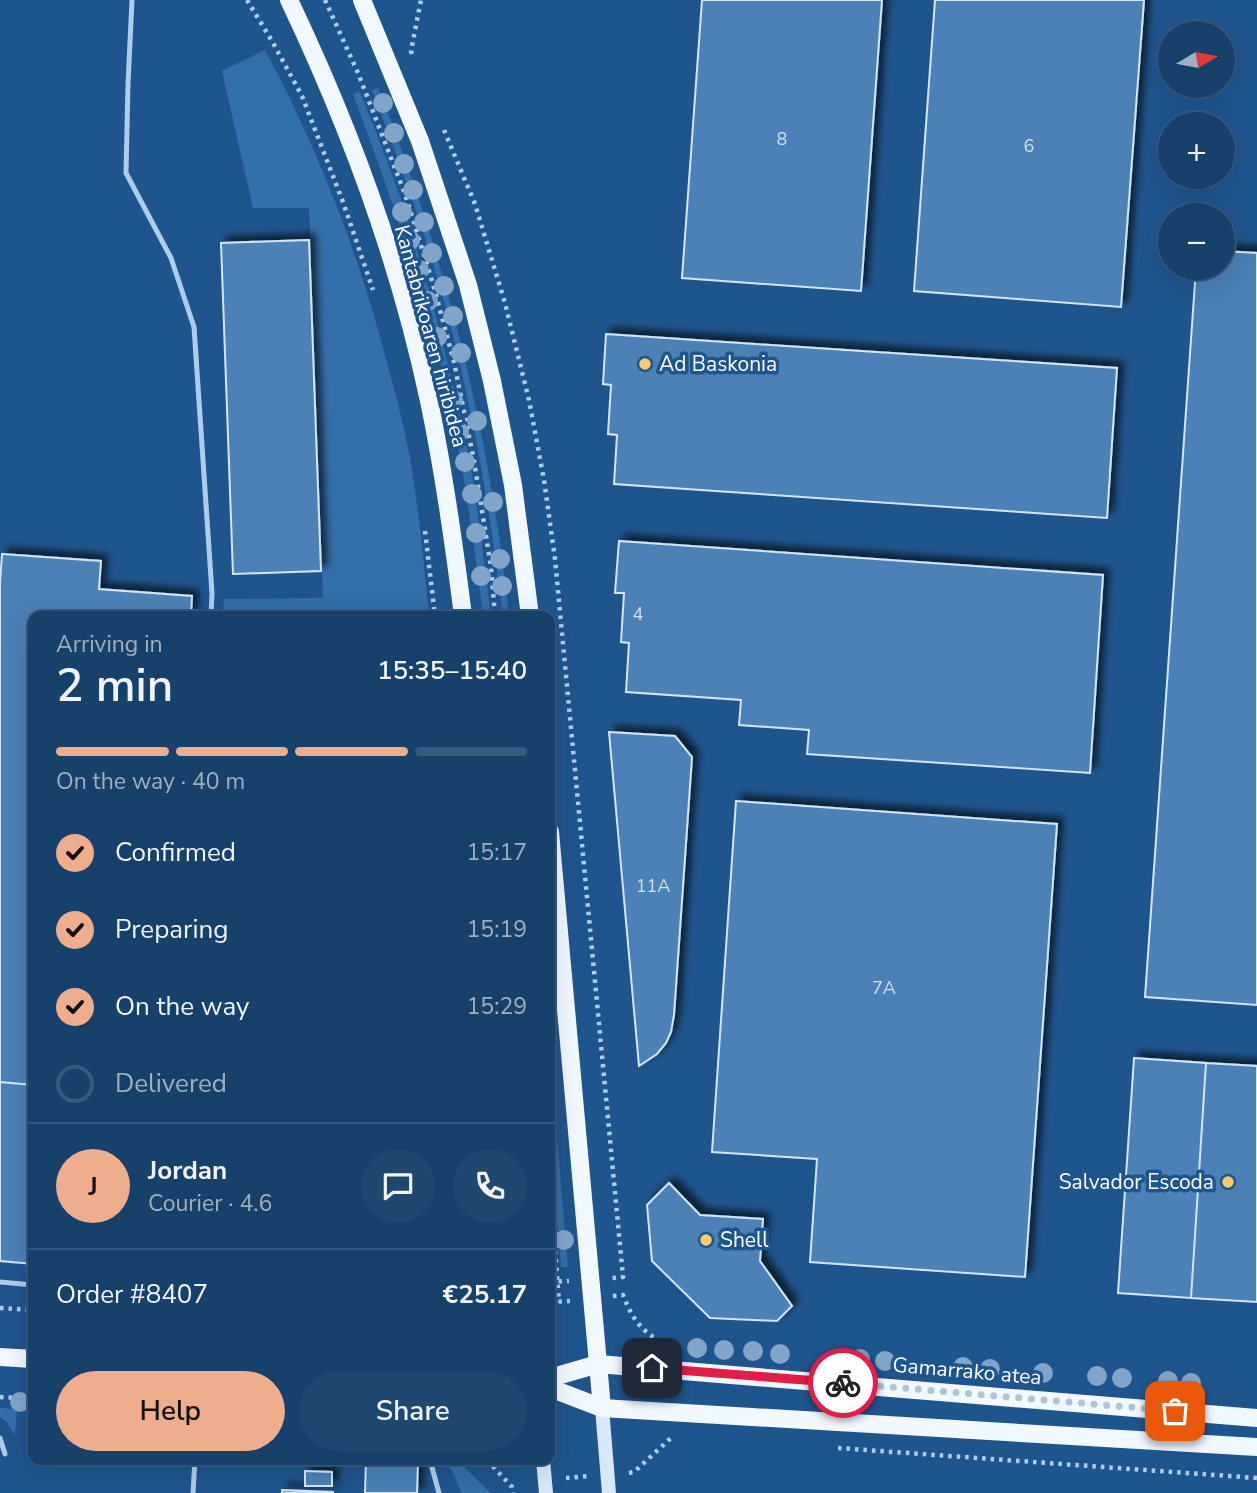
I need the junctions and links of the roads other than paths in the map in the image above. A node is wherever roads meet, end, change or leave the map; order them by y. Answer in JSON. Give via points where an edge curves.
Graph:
{"nodes":[{"id":1,"x":132,"y":0,"type":"edge"},
{"id":2,"x":289,"y":0,"type":"edge"},
{"id":3,"x":362,"y":0,"type":"edge"},
{"id":4,"x":211,"y":611,"type":"edge"},
{"id":5,"x":462,"y":611,"type":"edge"},
{"id":6,"x":529,"y":611,"type":"edge"},
{"id":7,"x":555,"y":887,"type":"edge"},
{"id":8,"x":0,"y":1282,"type":"edge"},
{"id":9,"x":28,"y":1284,"type":"edge"},
{"id":10,"x":0,"y":1357,"type":"edge"},
{"id":11,"x":28,"y":1359,"type":"edge"},
{"id":12,"x":598,"y":1364,"type":"junction"},
{"id":13,"x":555,"y":1377,"type":"edge"},
{"id":14,"x":555,"y":1390,"type":"edge"},
{"id":15,"x":602,"y":1408,"type":"junction"},
{"id":16,"x":1257,"y":1418,"type":"edge"},
{"id":17,"x":0,"y":1438,"type":"edge"},
{"id":18,"x":1257,"y":1447,"type":"edge"},
{"id":19,"x":5,"y":1454,"type":"dead end"},
{"id":20,"x":195,"y":1465,"type":"edge"},
{"id":21,"x":431,"y":1465,"type":"edge"},
{"id":22,"x":543,"y":1465,"type":"edge"},
{"id":23,"x":193,"y":1493,"type":"edge"},
{"id":24,"x":439,"y":1493,"type":"edge"},
{"id":25,"x":546,"y":1493,"type":"edge"},
{"id":26,"x":609,"y":1493,"type":"edge"}],
"edges":[{"from":1,"to":4,"type":"lane","via":[[126,173],[171,258],[194,327]]},
{"from":2,"to":5,"type":"main road","name":"Kantabrikoaren hiribidea","via":[[362,173],[399,285],[448,498]]},
{"from":3,"to":6,"type":"main road","name":"Kantabrikoaren hiribidea","via":[[420,141],[471,297],[513,485]]},
{"from":7,"to":12,"type":"main road"},
{"from":8,"to":9,"type":"lane"},
{"from":10,"to":11,"type":"main road"},
{"from":12,"to":13,"type":"main road","name":"Gamarrako atea"},
{"from":12,"to":15,"type":"main road"},
{"from":12,"to":16,"type":"main road","name":"Gamarrako atea"},
{"from":14,"to":15,"type":"main road"},
{"from":15,"to":18,"type":"main road"},
{"from":15,"to":26,"type":"main road"},
{"from":17,"to":19,"type":"lane"},
{"from":20,"to":23,"type":"lane"},
{"from":21,"to":24,"type":"lane"},
{"from":22,"to":25,"type":"main road"}]}
